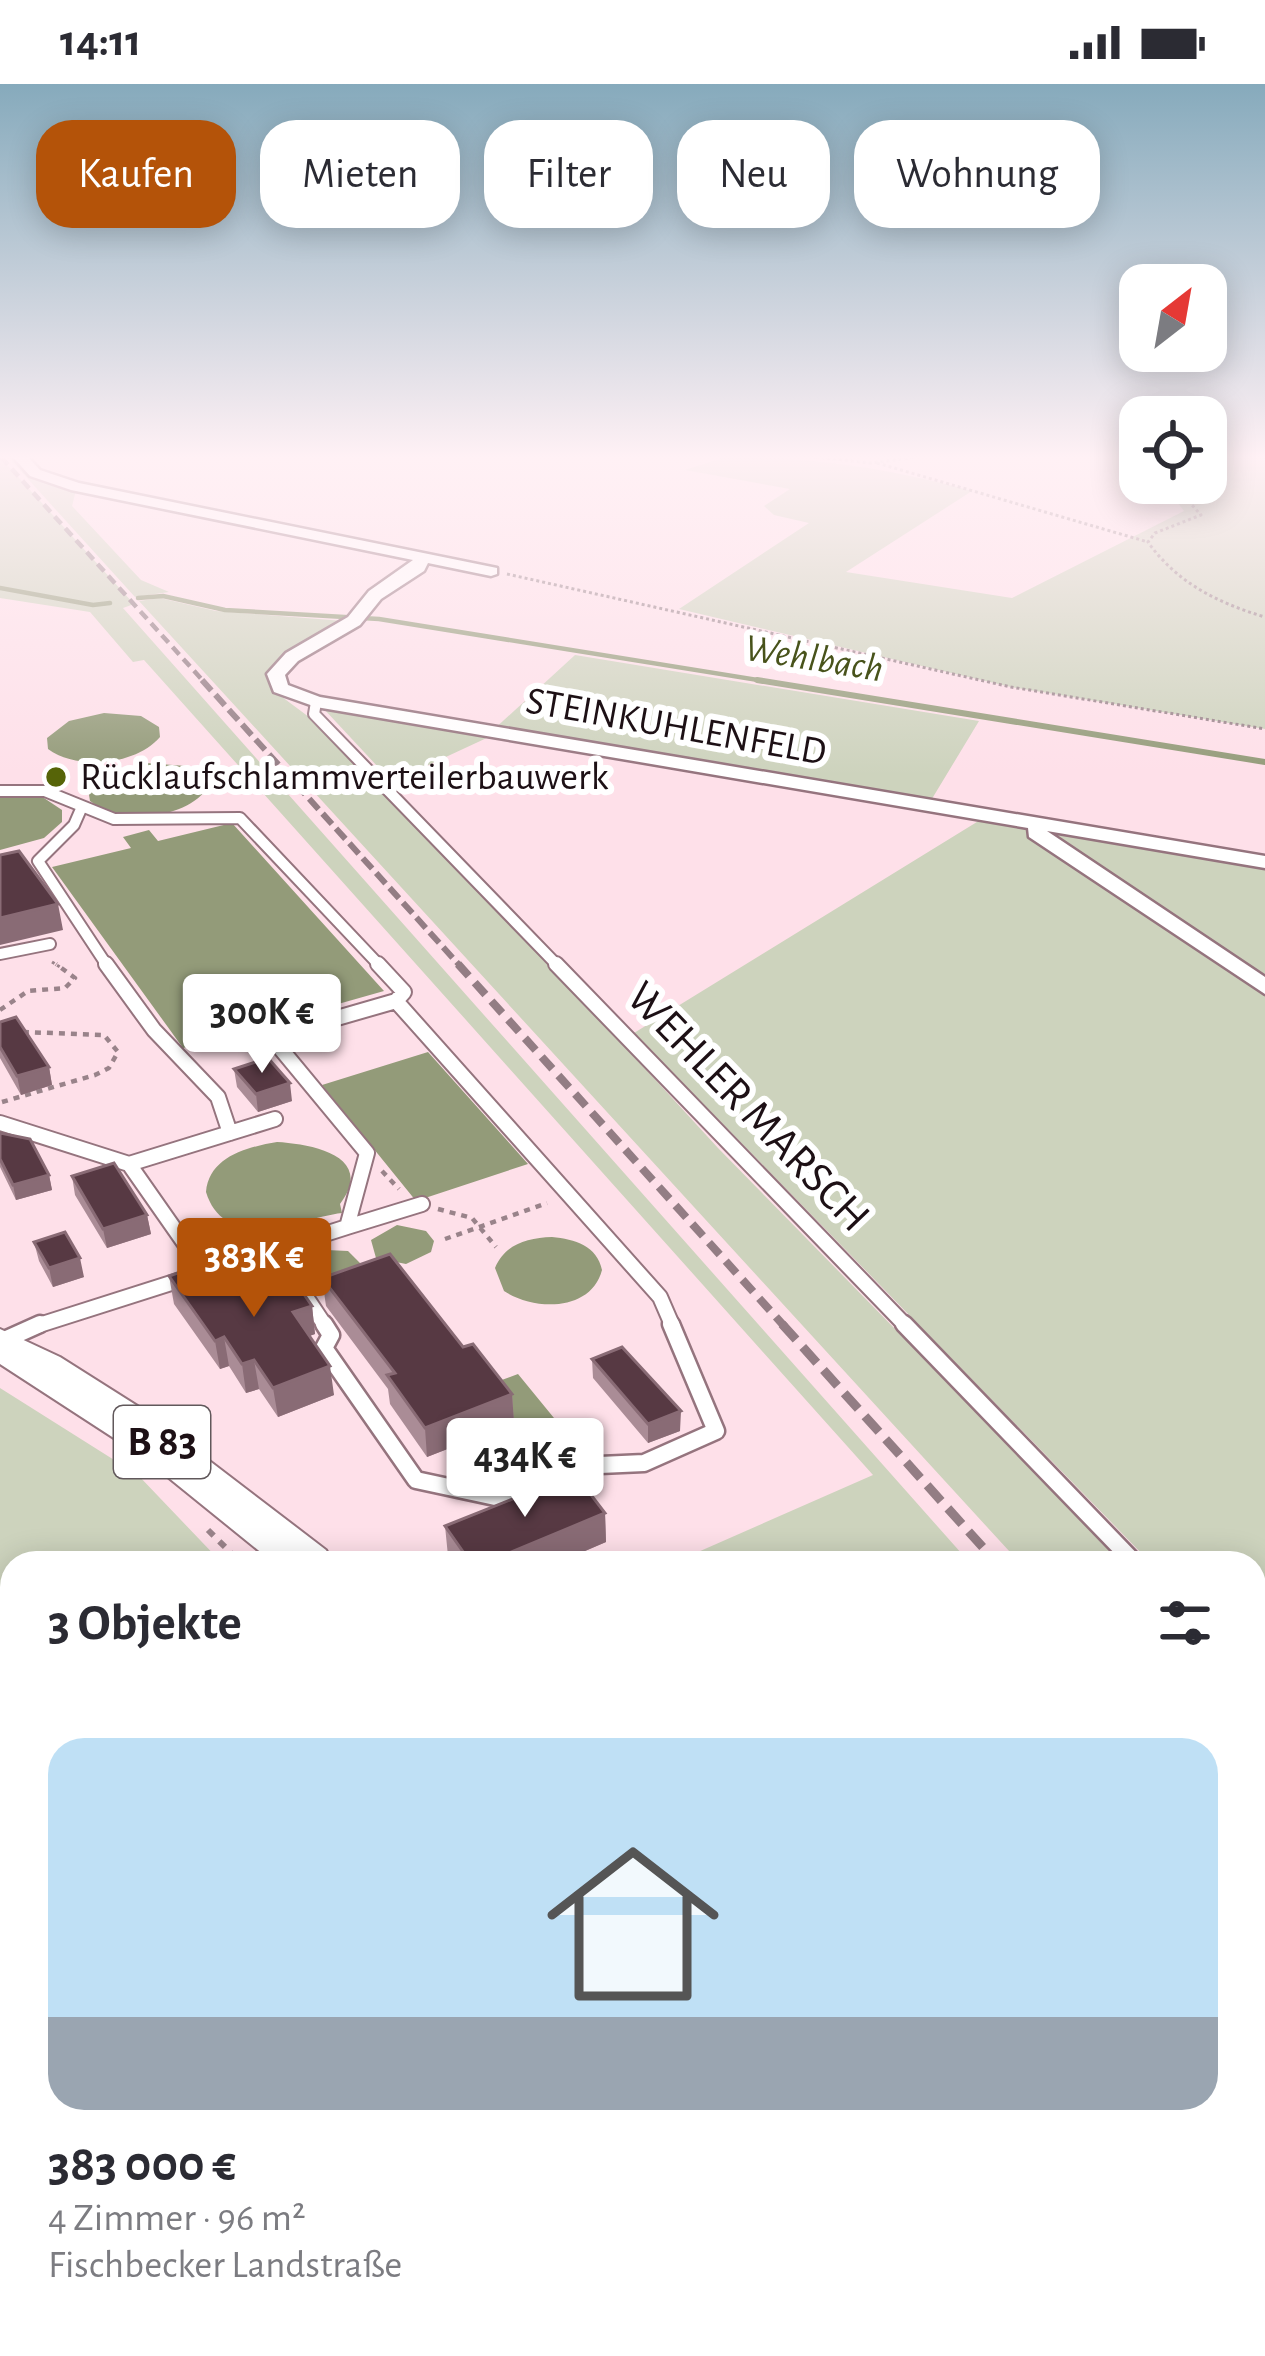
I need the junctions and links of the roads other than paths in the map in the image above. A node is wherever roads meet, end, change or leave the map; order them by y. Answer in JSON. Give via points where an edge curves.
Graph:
{"nodes":[{"id":1,"x":420,"y":563,"type":"edge"},
{"id":2,"x":441,"y":563,"type":"edge"},
{"id":3,"x":491,"y":571,"type":"dead end"},
{"id":4,"x":316,"y":702,"type":"junction"},
{"id":5,"x":0,"y":791,"type":"edge"},
{"id":6,"x":81,"y":809,"type":"junction"},
{"id":7,"x":1039,"y":826,"type":"junction"},
{"id":8,"x":1265,"y":862,"type":"edge"},
{"id":9,"x":45,"y":945,"type":"road end"},
{"id":10,"x":0,"y":954,"type":"edge"},
{"id":11,"x":1265,"y":987,"type":"edge"},
{"id":12,"x":396,"y":1001,"type":"junction"},
{"id":13,"x":275,"y":1119,"type":"dead end"},
{"id":14,"x":0,"y":1123,"type":"edge"},
{"id":15,"x":230,"y":1133,"type":"junction"},
{"id":16,"x":129,"y":1164,"type":"junction"},
{"id":17,"x":418,"y":1206,"type":"road end"},
{"id":18,"x":347,"y":1227,"type":"junction"},
{"id":19,"x":215,"y":1264,"type":"junction"},
{"id":20,"x":0,"y":1343,"type":"edge"},
{"id":21,"x":294,"y":1551,"type":"edge"},
{"id":22,"x":1123,"y":1551,"type":"edge"}],
"edges":[{"from":1,"to":4,"type":"street","via":[[276,674],[280,688]]},
{"from":2,"to":3,"type":"street"},
{"from":4,"to":7,"type":"street","name":"STEINKUHLENFELD"},
{"from":4,"to":22,"type":"lane","name":"WEHLER MARSCH","via":[[314,714]]},
{"from":5,"to":6,"type":"lane","via":[[45,791]]},
{"from":6,"to":12,"type":"lane","via":[[114,819],[240,818],[404,992]]},
{"from":6,"to":15,"type":"lane","via":[[38,861],[97,957],[215,1091]]},
{"from":7,"to":8,"type":"street","name":"STEINKUHLENFELD"},
{"from":7,"to":11,"type":"street","via":[[1036,833]]},
{"from":9,"to":10,"type":"lane"},
{"from":12,"to":18,"type":"lane","via":[[271,1037],[367,1153]]},
{"from":12,"to":19,"type":"lane","via":[[660,1297],[716,1431],[644,1463],[600,1465],[514,1501],[416,1480],[324,1348],[331,1335],[306,1297]]},
{"from":13,"to":15,"type":"lane"},
{"from":14,"to":16,"type":"lane"},
{"from":15,"to":16,"type":"lane"},
{"from":16,"to":19,"type":"lane","via":[[192,1254]]},
{"from":17,"to":18,"type":"lane"},
{"from":18,"to":19,"type":"lane"},
{"from":19,"to":20,"type":"lane"},
{"from":20,"to":21,"type":"main road","number":"B 83","via":[[169,1447]]}]}
